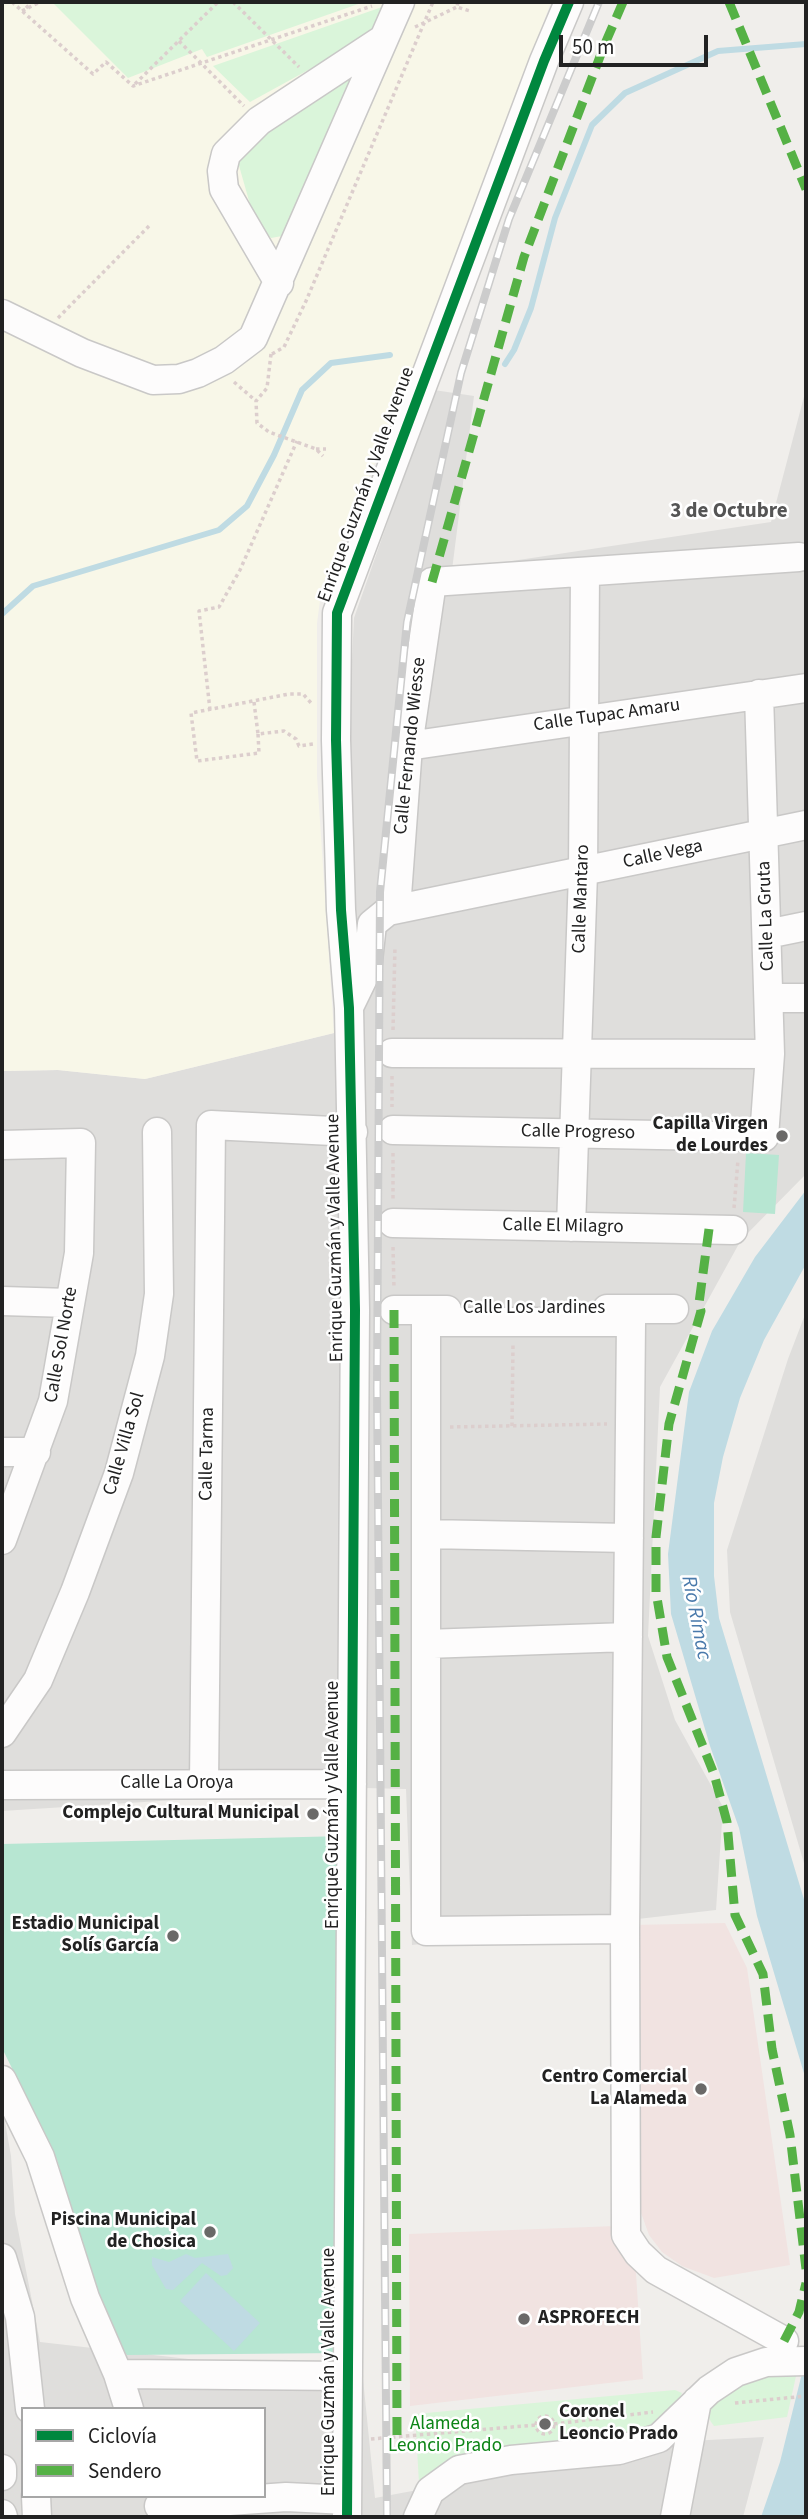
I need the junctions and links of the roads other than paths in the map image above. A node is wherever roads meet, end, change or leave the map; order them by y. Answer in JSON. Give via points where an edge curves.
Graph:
{"nodes":[{"id":1,"x":400,"y":2,"type":"edge"},
{"id":2,"x":569,"y":2,"type":"edge"},
{"id":3,"x":382,"y":40,"type":"junction"},
{"id":4,"x":279,"y":283,"type":"junction"},
{"id":5,"x":2,"y":314,"type":"edge"},
{"id":6,"x":799,"y":557,"type":"dead end"},
{"id":7,"x":585,"y":572,"type":"junction"},
{"id":8,"x":806,"y":688,"type":"edge"},
{"id":9,"x":759,"y":694,"type":"junction"},
{"id":10,"x":584,"y":719,"type":"junction"},
{"id":11,"x":408,"y":746,"type":"junction"},
{"id":12,"x":806,"y":825,"type":"edge"},
{"id":13,"x":765,"y":833,"type":"junction"},
{"id":14,"x":583,"y":873,"type":"junction"},
{"id":15,"x":396,"y":909,"type":"junction"},
{"id":16,"x":806,"y":926,"type":"edge"},
{"id":17,"x":767,"y":934,"type":"junction"},
{"id":18,"x":769,"y":998,"type":"junction"},
{"id":19,"x":806,"y":998,"type":"edge"},
{"id":20,"x":349,"y":1007,"type":"junction"},
{"id":21,"x":392,"y":1053,"type":"dead end"},
{"id":22,"x":770,"y":1054,"type":"junction"},
{"id":23,"x":577,"y":1055,"type":"junction"},
{"id":24,"x":393,"y":1130,"type":"dead end"},
{"id":25,"x":157,"y":1132,"type":"dead end"},
{"id":26,"x":353,"y":1132,"type":"junction"},
{"id":27,"x":574,"y":1133,"type":"junction"},
{"id":28,"x":752,"y":1137,"type":"joint"},
{"id":29,"x":2,"y":1145,"type":"edge"},
{"id":30,"x":393,"y":1223,"type":"dead end"},
{"id":31,"x":571,"y":1227,"type":"junction"},
{"id":32,"x":733,"y":1230,"type":"road end"},
{"id":33,"x":2,"y":1301,"type":"edge"},
{"id":34,"x":69,"y":1303,"type":"junction"},
{"id":35,"x":674,"y":1309,"type":"dead end"},
{"id":36,"x":394,"y":1310,"type":"dead end"},
{"id":37,"x":2,"y":1452,"type":"edge"},
{"id":38,"x":36,"y":1452,"type":"junction"},
{"id":39,"x":426,"y":1534,"type":"junction"},
{"id":40,"x":629,"y":1538,"type":"junction"},
{"id":41,"x":2,"y":1540,"type":"edge"},
{"id":42,"x":628,"y":1637,"type":"junction"},
{"id":43,"x":426,"y":1644,"type":"junction"},
{"id":44,"x":2,"y":1732,"type":"edge"},
{"id":45,"x":204,"y":1783,"type":"junction"},
{"id":46,"x":352,"y":1784,"type":"junction"},
{"id":47,"x":2,"y":1785,"type":"edge"},
{"id":48,"x":625,"y":1929,"type":"junction"},
{"id":49,"x":2,"y":2080,"type":"edge"},
{"id":50,"x":2,"y":2258,"type":"edge"},
{"id":51,"x":799,"y":2350,"type":"edge"},
{"id":52,"x":118,"y":2374,"type":"junction"},
{"id":53,"x":348,"y":2376,"type":"junction"},
{"id":54,"x":30,"y":2407,"type":"edge"},
{"id":55,"x":128,"y":2407,"type":"edge"},
{"id":56,"x":689,"y":2410,"type":"junction"},
{"id":57,"x":2,"y":2469,"type":"edge"},
{"id":58,"x":2,"y":2476,"type":"edge"},
{"id":59,"x":36,"y":2498,"type":"edge"},
{"id":60,"x":158,"y":2506,"type":"edge"},
{"id":61,"x":286,"y":2507,"type":"edge"},
{"id":62,"x":347,"y":2509,"type":"edge"},
{"id":63,"x":37,"y":2517,"type":"edge"},
{"id":64,"x":418,"y":2517,"type":"edge"},
{"id":65,"x":675,"y":2517,"type":"edge"}],
"edges":[{"from":1,"to":3,"type":"street"},
{"from":2,"to":20,"type":"street","name":"Enrique Guzmán y Valle Avenue","via":[[337,613],[341,910]]},
{"from":3,"to":4,"type":"street"},
{"from":3,"to":4,"type":"street","via":[[259,121],[226,154],[222,171],[225,189]]},
{"from":4,"to":5,"type":"street","via":[[262,346],[179,379],[153,380]]},
{"from":6,"to":7,"type":"street"},
{"from":7,"to":10,"type":"street","name":"Calle Mantaro"},
{"from":7,"to":11,"type":"street","name":"Calle Fernando Wiesse","via":[[432,582]]},
{"from":8,"to":9,"type":"street","name":"Calle Tupac Amaru"},
{"from":9,"to":10,"type":"street","name":"Calle Tupac Amaru"},
{"from":9,"to":13,"type":"street","name":"Calle La Gruta"},
{"from":10,"to":11,"type":"street","name":"Calle Tupac Amaru"},
{"from":10,"to":14,"type":"street","name":"Calle Mantaro"},
{"from":11,"to":15,"type":"street","name":"Calle Fernando Wiesse"},
{"from":12,"to":13,"type":"street","name":"Calle Vega"},
{"from":13,"to":14,"type":"street","name":"Calle Vega"},
{"from":13,"to":17,"type":"street","name":"Calle La Gruta"},
{"from":14,"to":15,"type":"street","name":"Calle Vega"},
{"from":14,"to":23,"type":"street","name":"Calle Mantaro"},
{"from":15,"to":20,"type":"street","via":[[372,924],[366,970]]},
{"from":16,"to":17,"type":"street"},
{"from":17,"to":18,"type":"street","name":"Calle La Gruta"},
{"from":18,"to":19,"type":"street"},
{"from":18,"to":22,"type":"street","name":"Calle La Gruta"},
{"from":20,"to":26,"type":"street","name":"Enrique Guzmán y Valle Avenue"},
{"from":21,"to":23,"type":"street"},
{"from":22,"to":23,"type":"street"},
{"from":22,"to":28,"type":"street","name":"Calle La Gruta"},
{"from":23,"to":27,"type":"street","name":"Calle Mantaro"},
{"from":24,"to":27,"type":"street","name":"Calle Progreso"},
{"from":25,"to":44,"type":"street","name":"Calle Villa Sol","via":[[159,1294],[150,1356],[119,1473],[75,1592],[38,1680]]},
{"from":26,"to":45,"type":"street","name":"Calle Tarma","via":[[211,1125]]},
{"from":26,"to":46,"type":"street","name":"Enrique Guzmán y Valle Avenue"},
{"from":27,"to":28,"type":"street","name":"Calle Progreso"},
{"from":27,"to":31,"type":"street","name":"Calle Mantaro"},
{"from":29,"to":34,"type":"street","name":"Calle Sol Norte","via":[[81,1143],[79,1253]]},
{"from":30,"to":31,"type":"street","name":"Calle El Milagro"},
{"from":31,"to":32,"type":"street","name":"Calle El Milagro"},
{"from":33,"to":34,"type":"street"},
{"from":34,"to":38,"type":"street","name":"Calle Sol Norte","via":[[53,1401]]},
{"from":35,"to":36,"type":"street","name":"Calle Los Jardines"},
{"from":37,"to":38,"type":"street"},
{"from":38,"to":41,"type":"street","name":"Calle Sol Norte"},
{"from":39,"to":40,"type":"street"},
{"from":39,"to":40,"type":"street","via":[[426,1322],[631,1322]]},
{"from":39,"to":43,"type":"street"},
{"from":40,"to":42,"type":"street"},
{"from":42,"to":43,"type":"street"},
{"from":42,"to":48,"type":"street"},
{"from":43,"to":48,"type":"street","via":[[426,1931]]},
{"from":45,"to":46,"type":"street","name":"Calle La Oroya"},
{"from":45,"to":47,"type":"street","name":"Calle La Oroya"},
{"from":46,"to":53,"type":"street","name":"Enrique Guzmán y Valle Avenue"},
{"from":48,"to":51,"type":"street","via":[[626,2235],[656,2270]]},
{"from":49,"to":52,"type":"street","via":[[40,2157],[85,2298]]},
{"from":50,"to":54,"type":"street","via":[[20,2317]]},
{"from":51,"to":56,"type":"street","via":[[722,2380]]},
{"from":52,"to":53,"type":"street"},
{"from":52,"to":55,"type":"street"},
{"from":53,"to":62,"type":"street","name":"Enrique Guzmán y Valle Avenue"},
{"from":56,"to":64,"type":"street","via":[[659,2438],[619,2449],[459,2470],[430,2491]]},
{"from":56,"to":65,"type":"street"},
{"from":57,"to":58,"type":"street"},
{"from":59,"to":63,"type":"street"},
{"from":60,"to":61,"type":"street"},
{"from":61,"to":62,"type":"street"}]}
